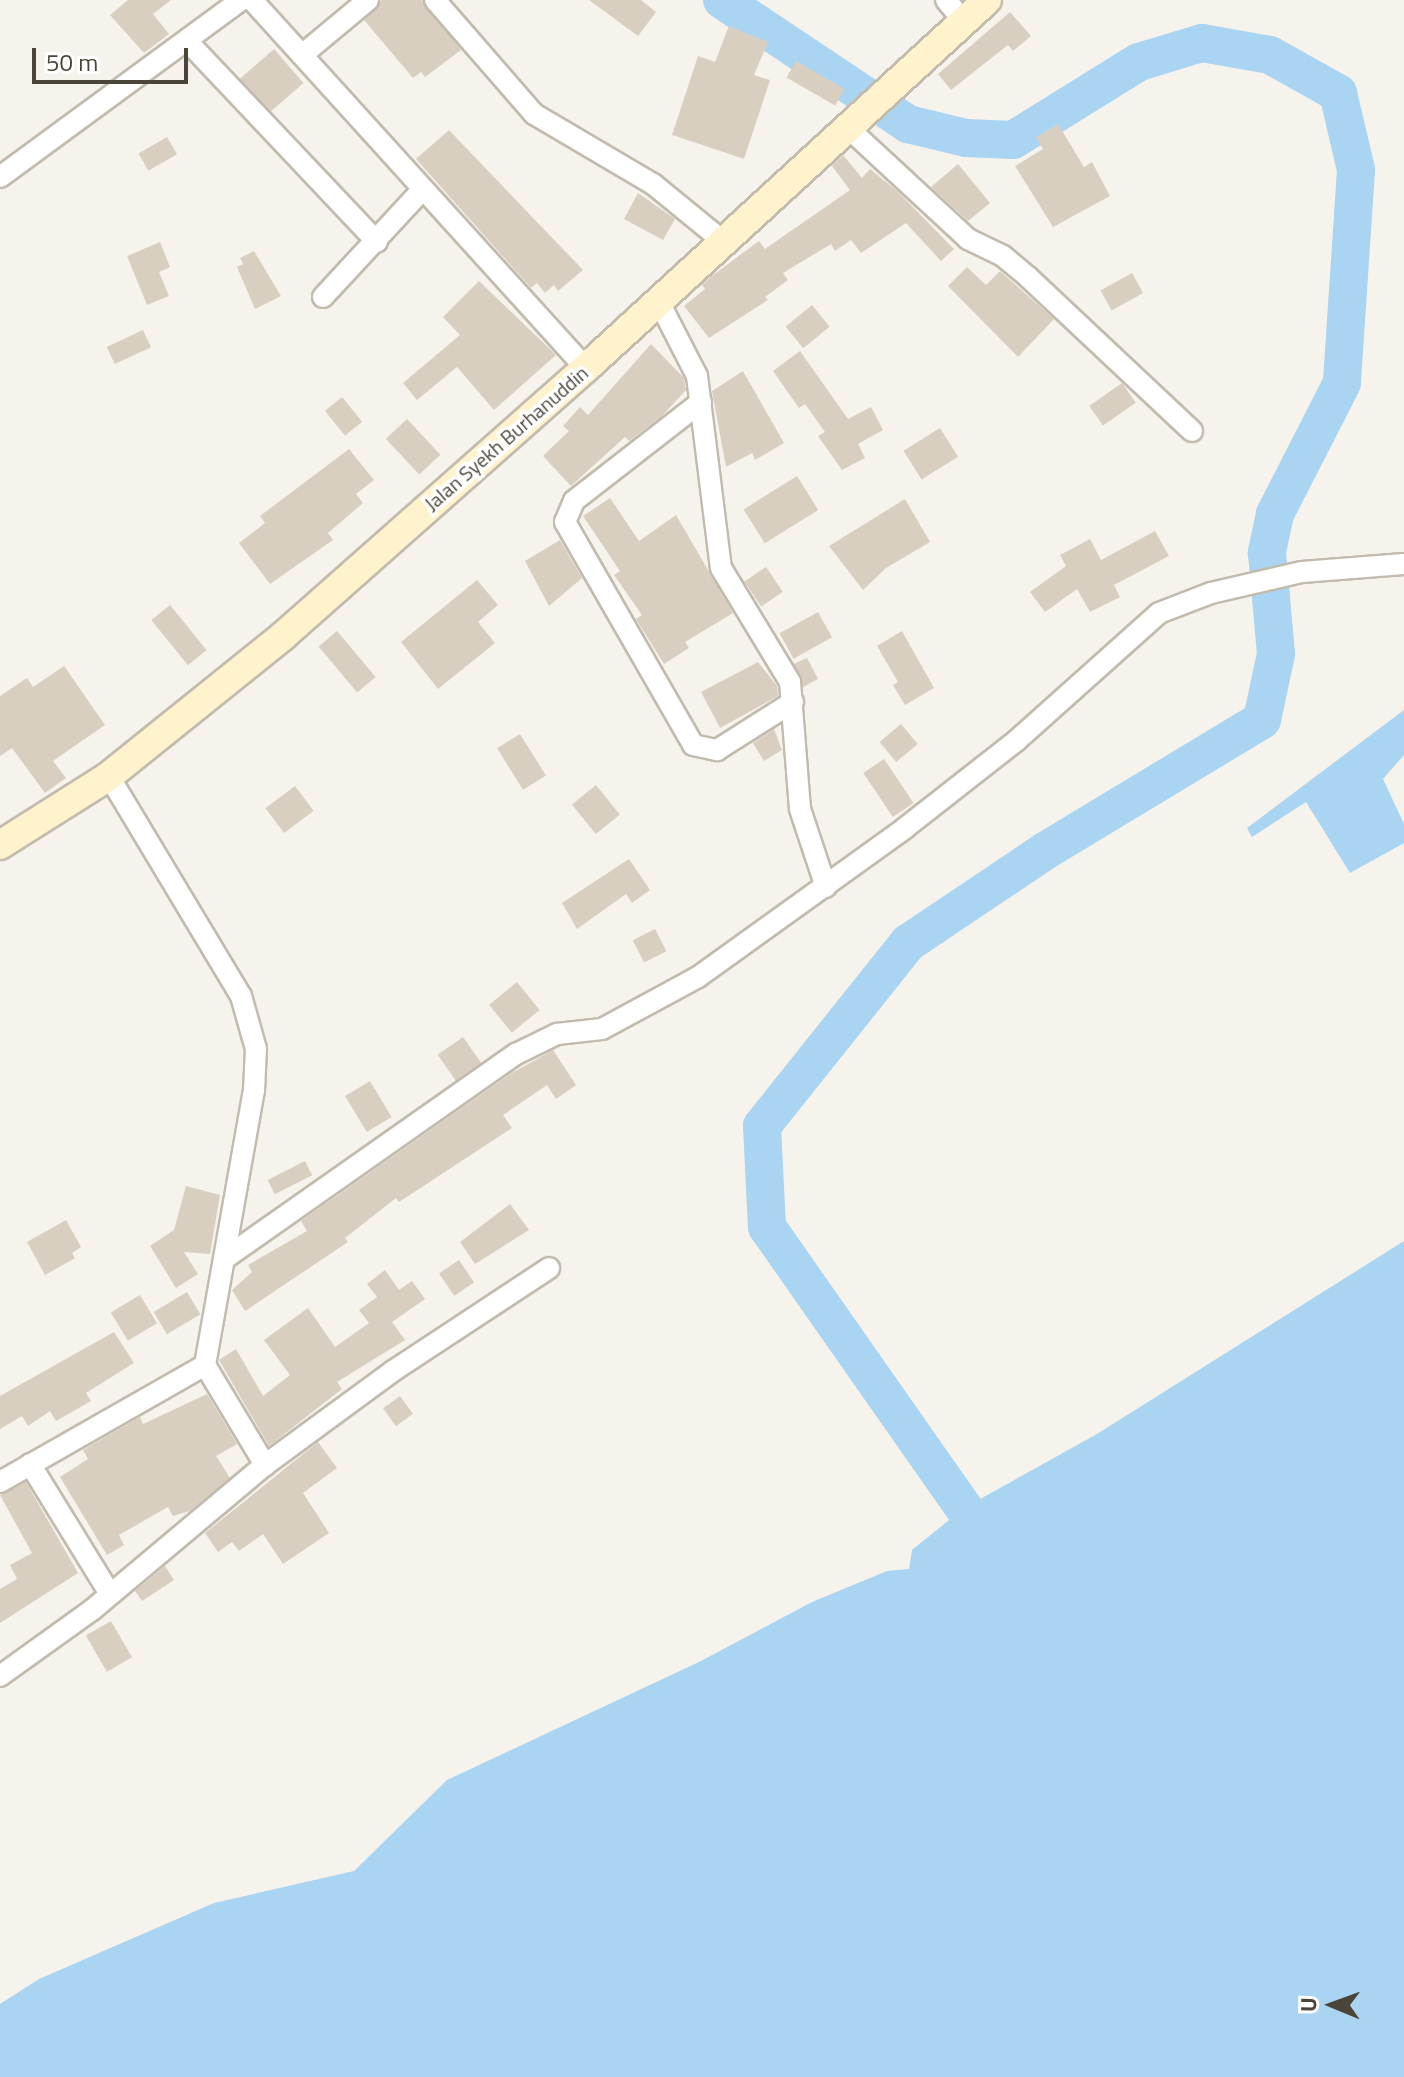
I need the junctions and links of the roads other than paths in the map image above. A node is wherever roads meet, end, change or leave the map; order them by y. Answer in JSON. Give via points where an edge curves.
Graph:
{"nodes":[{"id":1,"x":241,"y":0,"type":"edge"},
{"id":2,"x":252,"y":0,"type":"edge"},
{"id":3,"x":368,"y":0,"type":"edge"},
{"id":4,"x":435,"y":0,"type":"edge"},
{"id":5,"x":987,"y":0,"type":"edge"},
{"id":6,"x":954,"y":10,"type":"edge"},
{"id":7,"x":188,"y":42,"type":"junction"},
{"id":8,"x":302,"y":55,"type":"junction"},
{"id":9,"x":855,"y":118,"type":"junction"},
{"id":10,"x":0,"y":177,"type":"edge"},
{"id":11,"x":423,"y":189,"type":"junction"},
{"id":12,"x":723,"y":241,"type":"junction"},
{"id":13,"x":377,"y":242,"type":"junction"},
{"id":14,"x":323,"y":297,"type":"dead end"},
{"id":15,"x":659,"y":302,"type":"junction"},
{"id":16,"x":586,"y":368,"type":"junction"},
{"id":17,"x":701,"y":402,"type":"junction"},
{"id":18,"x":1192,"y":431,"type":"dead end"},
{"id":19,"x":1404,"y":564,"type":"edge"},
{"id":20,"x":793,"y":702,"type":"junction"},
{"id":21,"x":109,"y":776,"type":"junction"},
{"id":22,"x":0,"y":845,"type":"edge"},
{"id":23,"x":826,"y":887,"type":"junction"},
{"id":24,"x":224,"y":1259,"type":"junction"},
{"id":25,"x":549,"y":1268,"type":"dead end"},
{"id":26,"x":205,"y":1365,"type":"junction"},
{"id":27,"x":30,"y":1464,"type":"junction"},
{"id":28,"x":265,"y":1465,"type":"junction"},
{"id":29,"x":0,"y":1482,"type":"edge"},
{"id":30,"x":110,"y":1594,"type":"junction"},
{"id":31,"x":0,"y":1676,"type":"edge"}],
"edges":[{"from":1,"to":7,"type":"street"},
{"from":2,"to":8,"type":"street"},
{"from":3,"to":8,"type":"street"},
{"from":4,"to":12,"type":"street","via":[[534,114],[653,184]]},
{"from":5,"to":6,"type":"main road","name":"Jalan Syekh Burhanuddin"},
{"from":6,"to":9,"type":"main road","name":"Jalan Syekh Burhanuddin","via":[[893,87]]},
{"from":7,"to":10,"type":"street"},
{"from":7,"to":13,"type":"street"},
{"from":8,"to":11,"type":"street"},
{"from":9,"to":12,"type":"main road","name":"Jalan Syekh Burhanuddin"},
{"from":9,"to":18,"type":"street","via":[[968,239],[1003,256],[1028,277]]},
{"from":11,"to":13,"type":"street"},
{"from":11,"to":16,"type":"street"},
{"from":12,"to":15,"type":"main road","name":"Jalan Syekh Burhanuddin"},
{"from":13,"to":14,"type":"street"},
{"from":15,"to":16,"type":"main road","name":"Jalan Syekh Burhanuddin"},
{"from":15,"to":17,"type":"street","via":[[692,360]]},
{"from":16,"to":21,"type":"main road","name":"Jalan Syekh Burhanuddin","via":[[283,636]]},
{"from":17,"to":20,"type":"street","via":[[721,568],[785,672]]},
{"from":17,"to":20,"type":"street","via":[[574,501],[565,522],[693,745],[717,750]]},
{"from":19,"to":23,"type":"street","via":[[1302,572],[1179,602],[1139,627],[1016,741]]},
{"from":20,"to":23,"type":"street","via":[[800,809]]},
{"from":21,"to":22,"type":"main road","name":"Jalan Syekh Burhanuddin"},
{"from":21,"to":24,"type":"street","via":[[241,996],[251,1027],[257,1069]]},
{"from":23,"to":24,"type":"street","via":[[663,1000],[602,1029],[557,1034],[516,1054]]},
{"from":24,"to":26,"type":"street"},
{"from":25,"to":28,"type":"street","via":[[393,1371]]},
{"from":26,"to":27,"type":"street"},
{"from":26,"to":28,"type":"street"},
{"from":27,"to":29,"type":"street"},
{"from":27,"to":30,"type":"street"},
{"from":28,"to":30,"type":"street"},
{"from":30,"to":31,"type":"street"}]}
